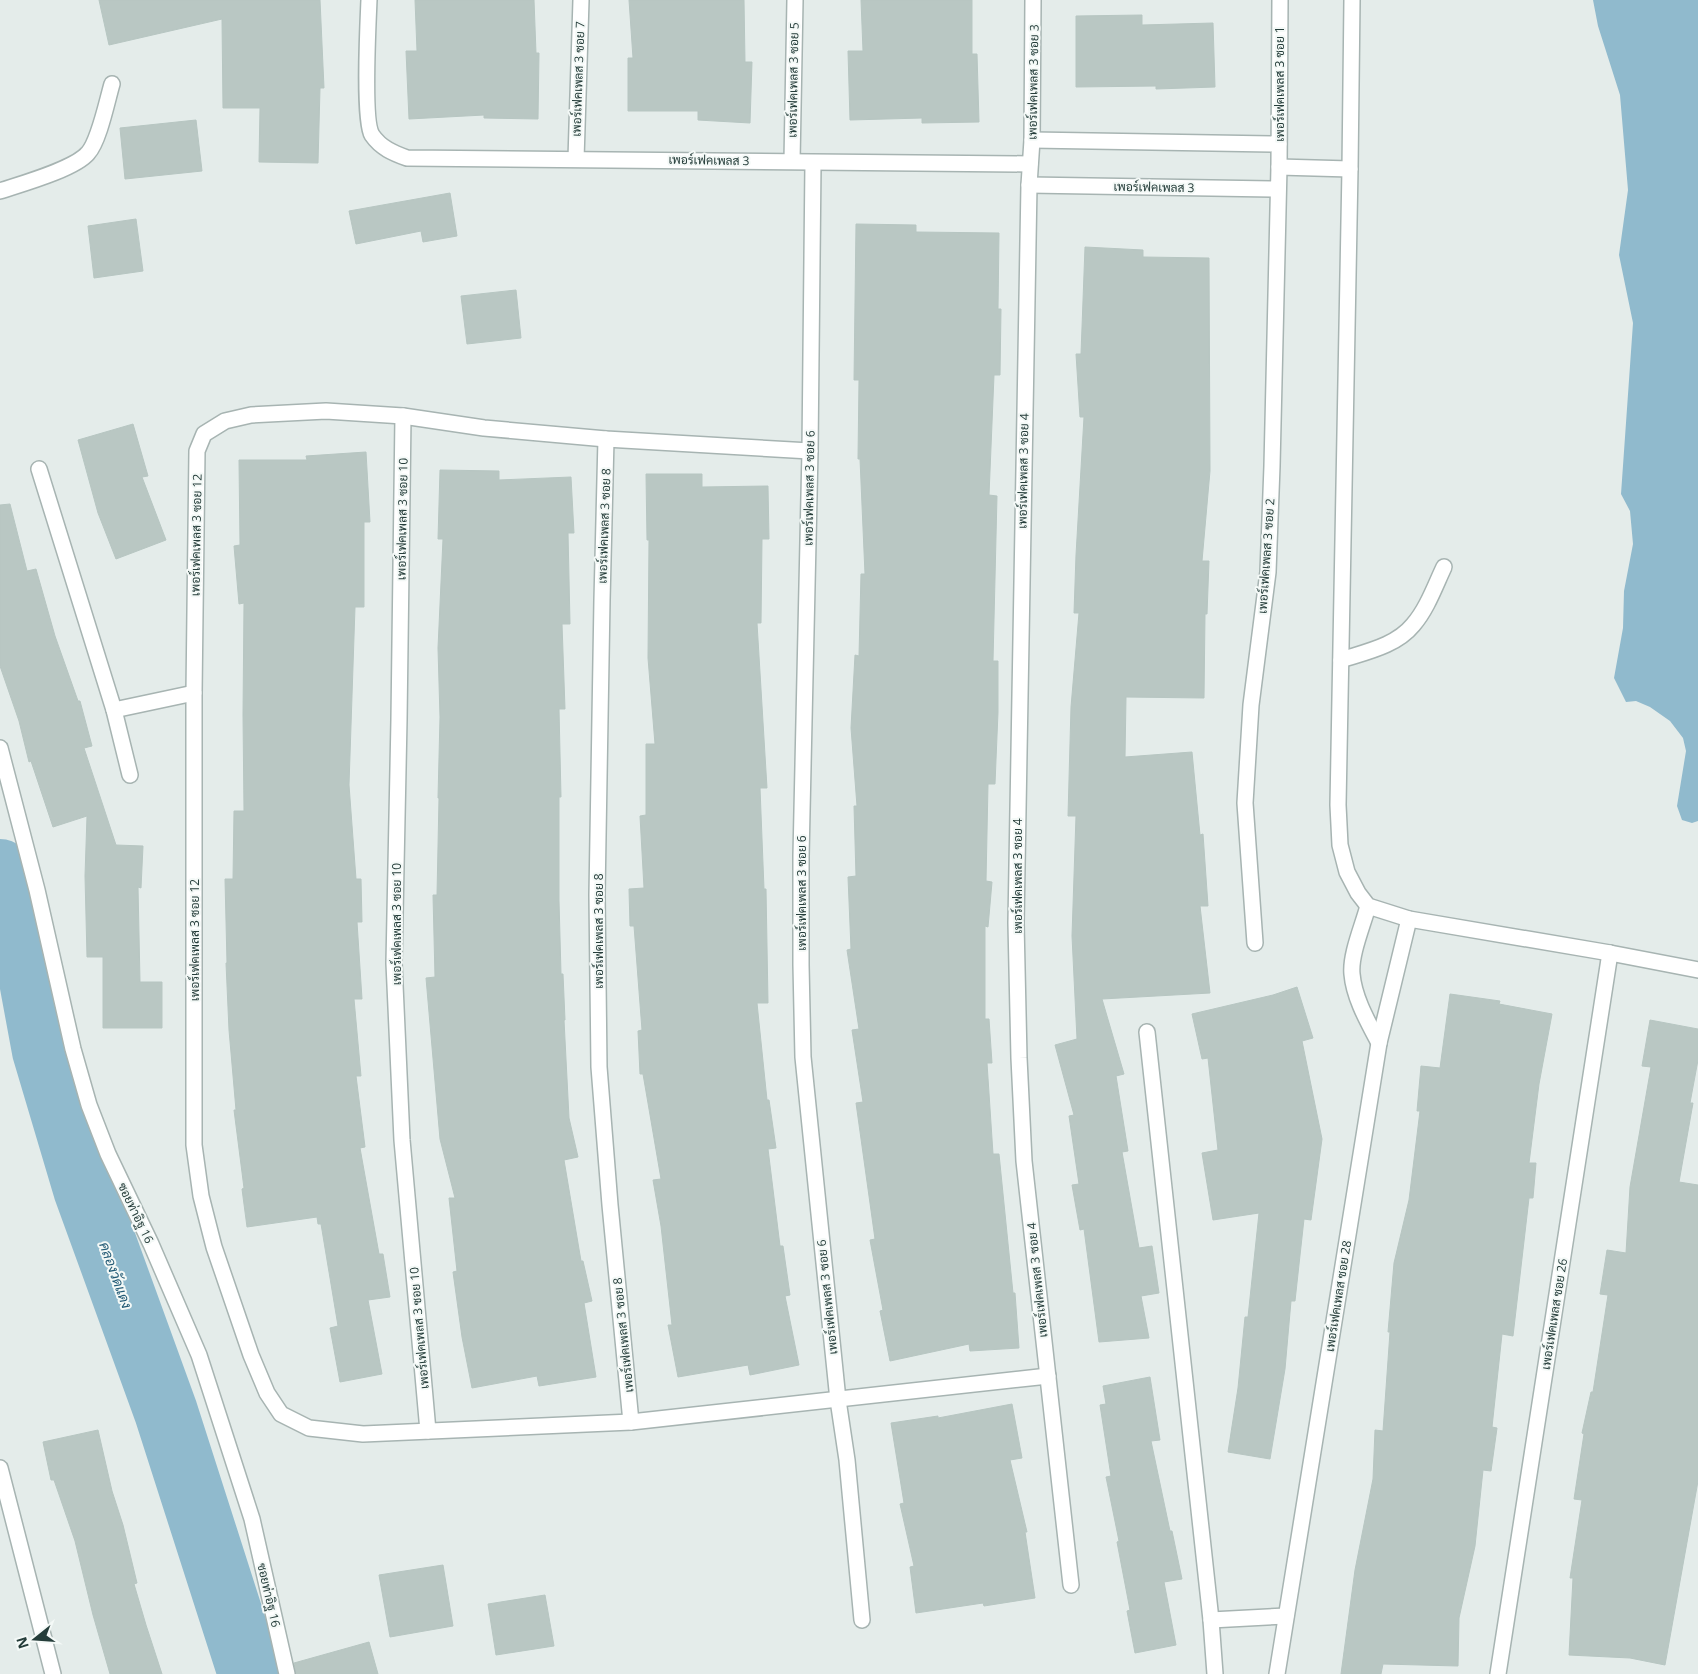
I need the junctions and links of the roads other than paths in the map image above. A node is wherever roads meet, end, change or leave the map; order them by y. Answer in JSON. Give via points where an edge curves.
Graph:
{"nodes":[{"id":1,"x":368,"y":0,"type":"edge"},
{"id":2,"x":581,"y":0,"type":"edge"},
{"id":3,"x":795,"y":0,"type":"edge"},
{"id":4,"x":1033,"y":0,"type":"edge"},
{"id":5,"x":1280,"y":0,"type":"edge"},
{"id":6,"x":1352,"y":0,"type":"edge"},
{"id":7,"x":112,"y":84,"type":"dead end"},
{"id":8,"x":1032,"y":140,"type":"junction"},
{"id":9,"x":1279,"y":144,"type":"junction"},
{"id":10,"x":576,"y":159,"type":"junction"},
{"id":11,"x":792,"y":161,"type":"junction"},
{"id":12,"x":813,"y":163,"type":"junction"},
{"id":13,"x":1030,"y":164,"type":"junction"},
{"id":14,"x":1279,"y":167,"type":"junction"},
{"id":15,"x":1350,"y":169,"type":"junction"},
{"id":16,"x":1029,"y":185,"type":"junction"},
{"id":17,"x":1278,"y":189,"type":"junction"},
{"id":18,"x":0,"y":191,"type":"edge"},
{"id":19,"x":403,"y":416,"type":"junction"},
{"id":20,"x":606,"y":438,"type":"junction"},
{"id":21,"x":810,"y":452,"type":"junction"},
{"id":22,"x":39,"y":469,"type":"dead end"},
{"id":23,"x":1444,"y":567,"type":"dead end"},
{"id":24,"x":1341,"y":660,"type":"junction"},
{"id":25,"x":194,"y":693,"type":"junction"},
{"id":26,"x":114,"y":710,"type":"junction"},
{"id":27,"x":0,"y":748,"type":"edge"},
{"id":28,"x":130,"y":775,"type":"dead end"},
{"id":29,"x":1368,"y":906,"type":"junction"},
{"id":30,"x":1409,"y":919,"type":"junction"},
{"id":31,"x":1254,"y":944,"type":"dead end"},
{"id":32,"x":1610,"y":953,"type":"junction"},
{"id":33,"x":1698,"y":970,"type":"edge"},
{"id":34,"x":1147,"y":1032,"type":"dead end"},
{"id":35,"x":1379,"y":1043,"type":"junction"},
{"id":36,"x":1048,"y":1376,"type":"junction"},
{"id":37,"x":838,"y":1400,"type":"junction"},
{"id":38,"x":631,"y":1422,"type":"junction"},
{"id":39,"x":428,"y":1431,"type":"junction"},
{"id":40,"x":0,"y":1468,"type":"edge"},
{"id":41,"x":1071,"y":1585,"type":"dead end"},
{"id":42,"x":1286,"y":1616,"type":"junction"},
{"id":43,"x":862,"y":1620,"type":"dead end"},
{"id":44,"x":1211,"y":1620,"type":"junction"},
{"id":45,"x":53,"y":1674,"type":"edge"},
{"id":46,"x":287,"y":1674,"type":"edge"},
{"id":47,"x":1215,"y":1674,"type":"edge"},
{"id":48,"x":1277,"y":1674,"type":"edge"},
{"id":49,"x":1498,"y":1674,"type":"edge"}],
"edges":[{"from":1,"to":10,"type":"street","name":"เพอร์เฟคเพลส 3","via":[[367,110],[371,134],[389,152],[407,158]]},
{"from":2,"to":10,"type":"street","name":"เพอร์เฟคเพลส 3 ซอย 7"},
{"from":3,"to":11,"type":"street","name":"เพอร์เฟคเพลส 3 ซอย 5"},
{"from":4,"to":8,"type":"street","name":"เพอร์เฟคเพลส 3 ซอย 3"},
{"from":5,"to":9,"type":"street","name":"เพอร์เฟคเพลส 3 ซอย 1"},
{"from":6,"to":15,"type":"street"},
{"from":7,"to":18,"type":"street","via":[[98,132],[88,153],[77,162]]},
{"from":8,"to":9,"type":"street"},
{"from":8,"to":13,"type":"street","name":"เพอร์เฟคเพลส 3 ซอย 3"},
{"from":9,"to":14,"type":"street","name":"เพอร์เฟคเพลส 3 ซอย 1"},
{"from":10,"to":11,"type":"street","name":"เพอร์เฟคเพลส 3"},
{"from":11,"to":12,"type":"street","name":"เพอร์เฟคเพลส 3"},
{"from":12,"to":13,"type":"street","name":"เพอร์เฟคเพลส 3"},
{"from":12,"to":21,"type":"street","name":"เพอร์เฟคเพลส 3 ซอย 6"},
{"from":13,"to":16,"type":"street","name":"เพอร์เฟคเพลส 3 ซอย 4"},
{"from":14,"to":15,"type":"street"},
{"from":14,"to":17,"type":"street","name":"เพอร์เฟคเพลส 3 ซอย 2"},
{"from":15,"to":24,"type":"street"},
{"from":16,"to":17,"type":"street","name":"เพอร์เฟคเพลส 3"},
{"from":16,"to":36,"type":"street","name":"เพอร์เฟคเพลส 3 ซอย 4","via":[[1016,933],[1024,1161]]},
{"from":17,"to":31,"type":"street","name":"เพอร์เฟคเพลส 3 ซอย 2","via":[[1268,572],[1251,705],[1245,803]]},
{"from":19,"to":20,"type":"street","via":[[484,428]]},
{"from":19,"to":25,"type":"street","name":"เพอร์เฟคเพลส 3 ซอย 12","via":[[326,412],[251,415],[225,421],[204,434],[197,451]]},
{"from":19,"to":39,"type":"street","name":"เพอร์เฟคเพลส 3 ซอย 10","via":[[394,963],[402,1140]]},
{"from":20,"to":21,"type":"street"},
{"from":20,"to":38,"type":"street","name":"เพอร์เฟคเพลส 3 ซอย 8","via":[[597,895],[599,1067]]},
{"from":21,"to":37,"type":"street","name":"เพอร์เฟคเพลส 3 ซอย 6","via":[[801,856],[803,1057]]},
{"from":22,"to":26,"type":"street"},
{"from":23,"to":24,"type":"street","via":[[1413,626],[1396,640]]},
{"from":24,"to":29,"type":"street","via":[[1340,845],[1347,872]]},
{"from":25,"to":26,"type":"street"},
{"from":25,"to":39,"type":"street","name":"เพอร์เฟคเพลส 3 ซอย 12","via":[[194,1145],[201,1196],[214,1247],[251,1355],[267,1394],[281,1414],[309,1428],[363,1434]]},
{"from":26,"to":28,"type":"street"},
{"from":27,"to":46,"type":"street","name":"ซอยท่าอิฐ 16","via":[[89,1105],[199,1355],[252,1519]]},
{"from":29,"to":30,"type":"street"},
{"from":29,"to":35,"type":"street","via":[[1352,974],[1361,1006]]},
{"from":30,"to":32,"type":"street"},
{"from":30,"to":35,"type":"street","name":"เพอร์เฟคเพลส ซอย 28"},
{"from":32,"to":33,"type":"street"},
{"from":32,"to":49,"type":"street","name":"เพอร์เฟคเพลส ซอย 26"},
{"from":34,"to":44,"type":"street"},
{"from":35,"to":42,"type":"street","name":"เพอร์เฟคเพลส ซอย 28"},
{"from":36,"to":37,"type":"street"},
{"from":36,"to":41,"type":"street","name":"เพอร์เฟคเพลส 3 ซอย 4"},
{"from":37,"to":38,"type":"street"},
{"from":37,"to":43,"type":"street","name":"เพอร์เฟคเพลส 3 ซอย 6"},
{"from":38,"to":39,"type":"street"},
{"from":40,"to":45,"type":"street"},
{"from":42,"to":44,"type":"street"},
{"from":42,"to":48,"type":"street","name":"เพอร์เฟคเพลส ซอย 28"},
{"from":44,"to":47,"type":"street"}]}
